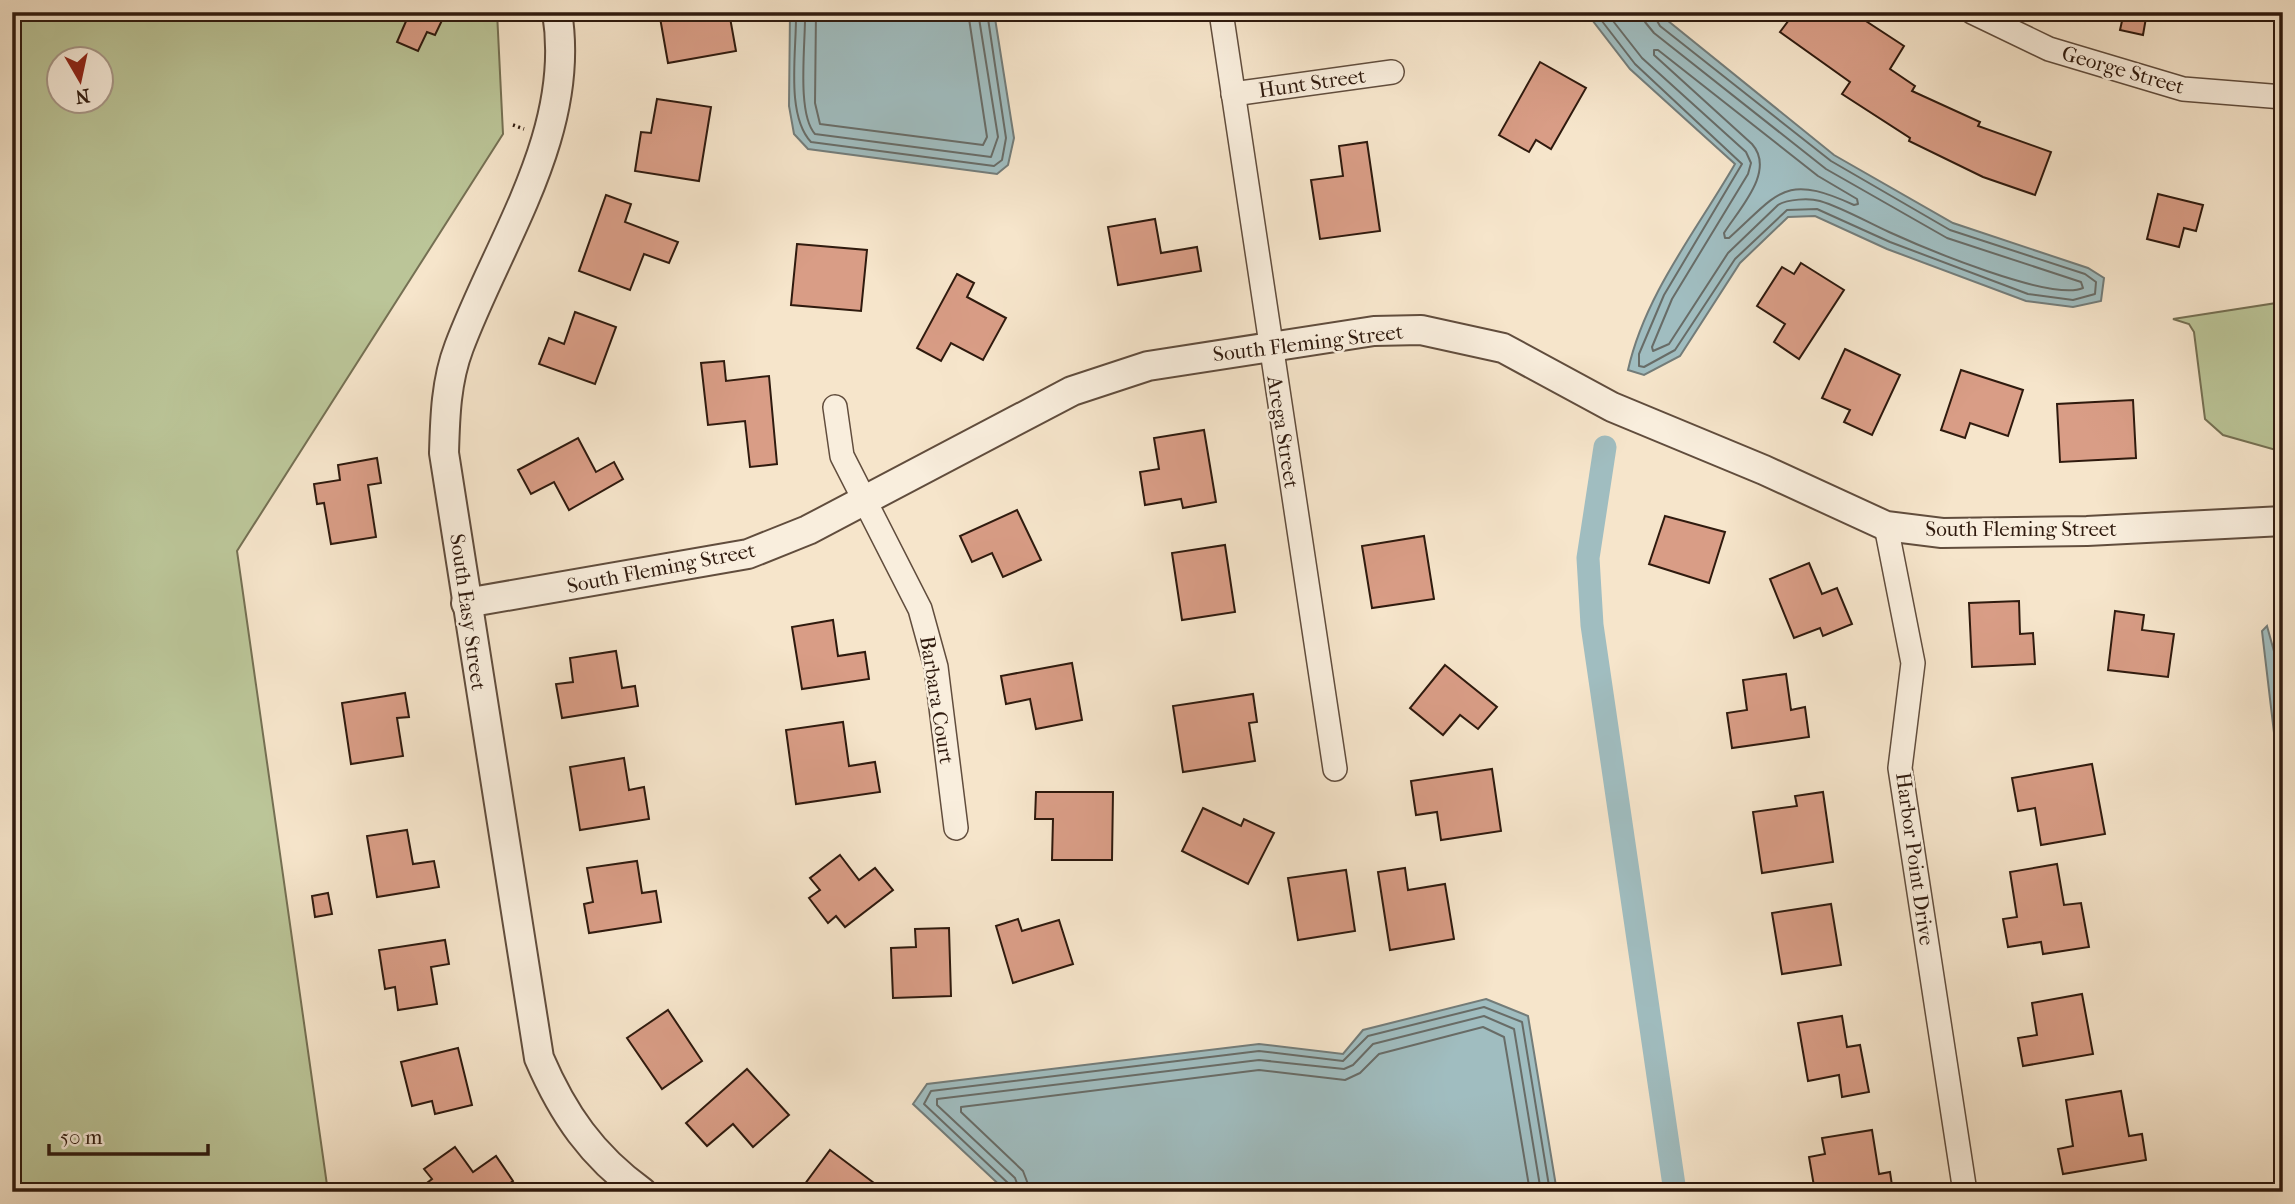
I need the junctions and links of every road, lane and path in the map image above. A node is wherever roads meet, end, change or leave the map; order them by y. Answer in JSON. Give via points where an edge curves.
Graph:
{"nodes":[{"id":1,"x":557,"y":12,"type":"edge"},
{"id":2,"x":1222,"y":12,"type":"edge"},
{"id":3,"x":1972,"y":12,"type":"edge"},
{"id":4,"x":1392,"y":72,"type":"dead end"},
{"id":5,"x":1233,"y":94,"type":"junction"},
{"id":6,"x":2283,"y":97,"type":"edge"},
{"id":7,"x":1270,"y":345,"type":"junction"},
{"id":8,"x":835,"y":407,"type":"dead end"},
{"id":9,"x":865,"y":500,"type":"junction"},
{"id":10,"x":2283,"y":521,"type":"edge"},
{"id":11,"x":1886,"y":526,"type":"junction"},
{"id":12,"x":466,"y":603,"type":"junction"},
{"id":13,"x":1335,"y":769,"type":"dead end"},
{"id":14,"x":956,"y":828,"type":"dead end"},
{"id":15,"x":642,"y":1192,"type":"edge"},
{"id":16,"x":1965,"y":1192,"type":"edge"}],
"edges":[{"from":1,"to":12,"type":"street","name":"South Easy Street","via":[[559,85],[548,137],[458,349],[446,396],[444,453]]},
{"from":2,"to":5,"type":"street","name":"Arega Street"},
{"from":3,"to":6,"type":"street","name":"George Street","via":[[2049,48],[2183,89]]},
{"from":4,"to":5,"type":"street","name":"Hunt Street"},
{"from":5,"to":7,"type":"street","name":"Arega Street"},
{"from":7,"to":9,"type":"street","name":"South Fleming Street","via":[[1148,366],[1072,391]]},
{"from":7,"to":11,"type":"street","name":"South Fleming Street","via":[[1374,331],[1421,330],[1503,348],[1612,407]]},
{"from":7,"to":13,"type":"street","name":"Arega Street"},
{"from":8,"to":9,"type":"street","name":"Barbara Court","via":[[842,456]]},
{"from":9,"to":12,"type":"street","name":"South Fleming Street","via":[[748,554]]},
{"from":9,"to":14,"type":"street","name":"Barbara Court","via":[[920,608],[936,667]]},
{"from":10,"to":11,"type":"street","name":"South Fleming Street","via":[[1942,533]]},
{"from":11,"to":16,"type":"street","name":"Harbor Point Drive","via":[[1913,663],[1900,768]]},
{"from":12,"to":15,"type":"street","name":"South Easy Street","via":[[540,1058],[557,1100],[588,1144]]}]}
